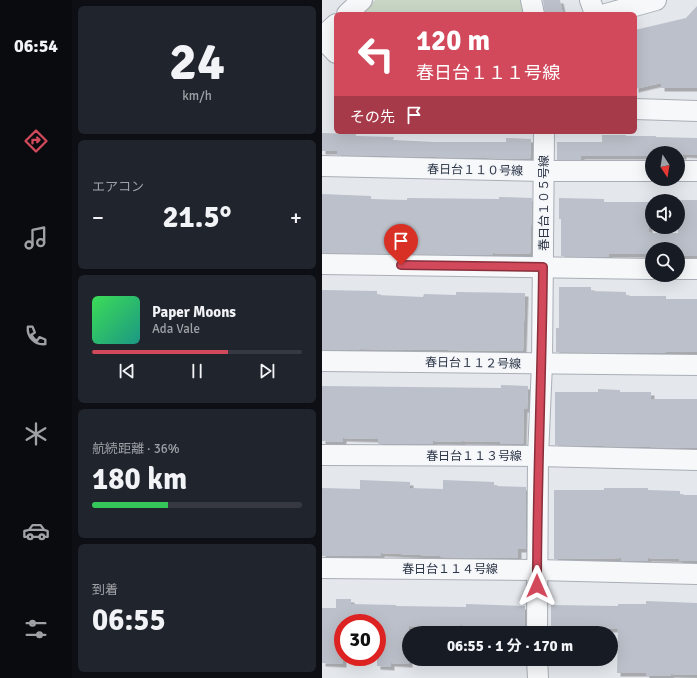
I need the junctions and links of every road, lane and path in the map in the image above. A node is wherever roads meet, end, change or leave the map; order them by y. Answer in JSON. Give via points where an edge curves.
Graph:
{"nodes":[{"id":1,"x":362,"y":0,"type":"edge"},
{"id":2,"x":531,"y":0,"type":"edge"},
{"id":3,"x":590,"y":0,"type":"edge"},
{"id":4,"x":656,"y":0,"type":"edge"},
{"id":5,"x":349,"y":12,"type":"edge"},
{"id":6,"x":534,"y":12,"type":"edge"},
{"id":7,"x":594,"y":12,"type":"edge"},
{"id":8,"x":613,"y":12,"type":"edge"},
{"id":9,"x":334,"y":26,"type":"edge"},
{"id":10,"x":322,"y":38,"type":"edge"},
{"id":11,"x":334,"y":51,"type":"edge"},
{"id":12,"x":637,"y":108,"type":"edge"},
{"id":13,"x":697,"y":111,"type":"edge"},
{"id":14,"x":544,"y":134,"type":"edge"},
{"id":15,"x":322,"y":166,"type":"edge"},
{"id":16,"x":544,"y":171,"type":"junction"},
{"id":17,"x":645,"y":171,"type":"edge"},
{"id":18,"x":685,"y":171,"type":"edge"},
{"id":19,"x":697,"y":171,"type":"edge"},
{"id":20,"x":322,"y":264,"type":"edge"},
{"id":21,"x":543,"y":267,"type":"junction"},
{"id":22,"x":645,"y":269,"type":"edge"},
{"id":23,"x":685,"y":269,"type":"edge"},
{"id":24,"x":697,"y":269,"type":"edge"},
{"id":25,"x":322,"y":361,"type":"edge"},
{"id":26,"x":542,"y":364,"type":"junction"},
{"id":27,"x":697,"y":365,"type":"edge"},
{"id":28,"x":322,"y":454,"type":"edge"},
{"id":29,"x":538,"y":456,"type":"junction"},
{"id":30,"x":697,"y":460,"type":"edge"},
{"id":31,"x":322,"y":568,"type":"edge"},
{"id":32,"x":537,"y":570,"type":"junction"},
{"id":33,"x":697,"y":574,"type":"edge"},
{"id":34,"x":538,"y":626,"type":"edge"},
{"id":35,"x":538,"y":666,"type":"edge"},
{"id":36,"x":538,"y":678,"type":"edge"}],
"edges":[{"from":1,"to":5,"type":"street"},
{"from":2,"to":6,"type":"street"},
{"from":3,"to":7,"type":"street"},
{"from":4,"to":8,"type":"street"},
{"from":9,"to":10,"type":"street"},
{"from":10,"to":11,"type":"street"},
{"from":12,"to":13,"type":"street"},
{"from":14,"to":16,"type":"street","name":"春日台１０５号線"},
{"from":15,"to":16,"type":"street","name":"春日台１１０号線"},
{"from":16,"to":17,"type":"street","name":"春日台１１０号線"},
{"from":16,"to":21,"type":"street","name":"春日台１０５号線"},
{"from":18,"to":19,"type":"street"},
{"from":20,"to":21,"type":"street"},
{"from":21,"to":22,"type":"street"},
{"from":21,"to":26,"type":"street","name":"春日台１０５号線"},
{"from":23,"to":24,"type":"street"},
{"from":25,"to":26,"type":"street","name":"春日台１１２号線"},
{"from":26,"to":27,"type":"street","name":"春日台１１２号線"},
{"from":26,"to":29,"type":"street","name":"春日台１０５号線"},
{"from":28,"to":29,"type":"street","name":"春日台１１３号線"},
{"from":29,"to":30,"type":"street","name":"春日台１１３号線"},
{"from":29,"to":32,"type":"street","name":"春日台１０５号線"},
{"from":31,"to":32,"type":"street","name":"春日台１１４号線"},
{"from":32,"to":33,"type":"street","name":"春日台１１４号線"},
{"from":32,"to":34,"type":"street","name":"春日台１０５号線"},
{"from":35,"to":36,"type":"street"}]}
